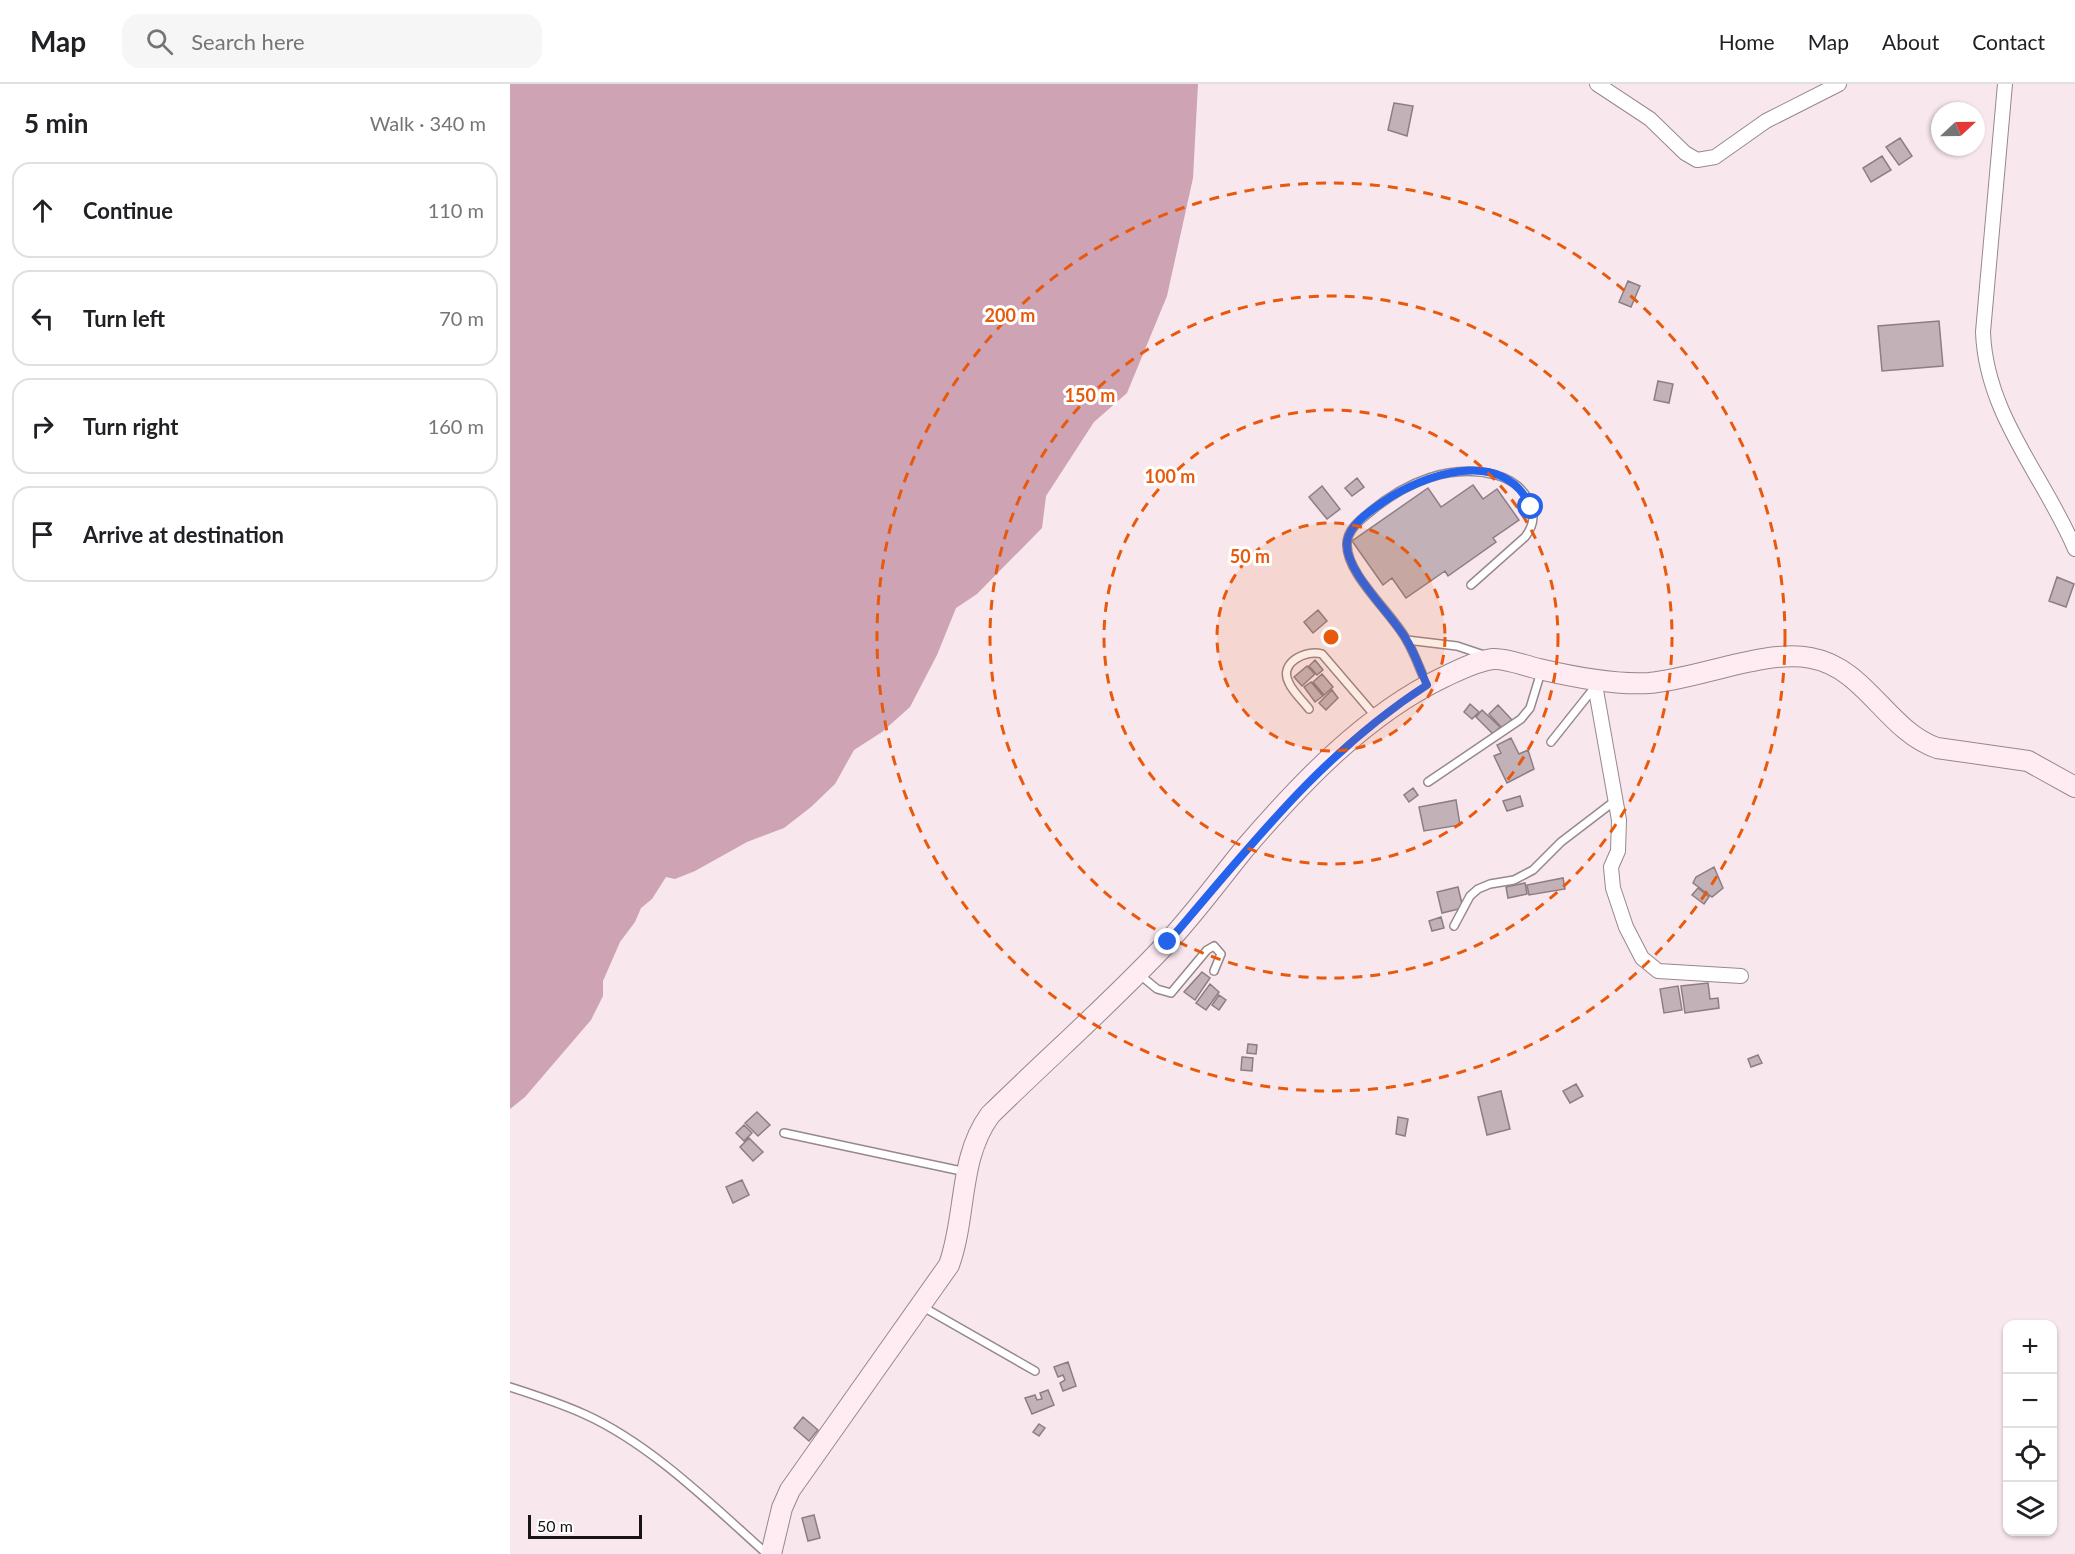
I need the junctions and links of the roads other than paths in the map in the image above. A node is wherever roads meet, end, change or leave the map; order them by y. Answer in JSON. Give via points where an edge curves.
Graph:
{"nodes":[{"id":1,"x":1597,"y":84,"type":"edge"},
{"id":2,"x":1839,"y":84,"type":"edge"},
{"id":3,"x":2005,"y":84,"type":"edge"},
{"id":4,"x":2075,"y":549,"type":"edge"},
{"id":5,"x":1471,"y":585,"type":"dead end"},
{"id":6,"x":1407,"y":640,"type":"junction"},
{"id":7,"x":1495,"y":659,"type":"junction"},
{"id":8,"x":1542,"y":670,"type":"junction"},
{"id":9,"x":1594,"y":684,"type":"junction"},
{"id":10,"x":1427,"y":685,"type":"junction"},
{"id":11,"x":1309,"y":709,"type":"dead end"},
{"id":12,"x":1377,"y":720,"type":"junction"},
{"id":13,"x":1551,"y":742,"type":"dead end"},
{"id":14,"x":1428,"y":782,"type":"dead end"},
{"id":15,"x":2075,"y":788,"type":"edge"},
{"id":16,"x":1616,"y":800,"type":"junction"},
{"id":17,"x":1454,"y":926,"type":"dead end"},
{"id":18,"x":1214,"y":971,"type":"dead end"},
{"id":19,"x":1138,"y":973,"type":"junction"},
{"id":20,"x":1741,"y":976,"type":"dead end"},
{"id":21,"x":784,"y":1133,"type":"dead end"},
{"id":22,"x":966,"y":1172,"type":"junction"},
{"id":23,"x":921,"y":1305,"type":"junction"},
{"id":24,"x":1035,"y":1371,"type":"dead end"},
{"id":25,"x":510,"y":1387,"type":"edge"},
{"id":26,"x":769,"y":1554,"type":"edge"}],
"edges":[{"from":1,"to":2,"type":"street","via":[[1650,119],[1684,153],[1706,161],[1789,108]]},
{"from":3,"to":4,"type":"street","via":[[1984,357],[2016,442]]},
{"from":5,"to":6,"type":"lane","via":[[1532,528],[1534,517],[1526,496],[1510,481],[1480,471],[1453,471],[1404,488],[1360,520],[1350,532],[1348,555]]},
{"from":6,"to":7,"type":"lane","via":[[1457,646]]},
{"from":6,"to":10,"type":"lane"},
{"from":7,"to":8,"type":"street"},
{"from":7,"to":10,"type":"street"},
{"from":8,"to":9,"type":"street"},
{"from":8,"to":14,"type":"lane","via":[[1530,708],[1521,719]]},
{"from":9,"to":13,"type":"lane"},
{"from":9,"to":15,"type":"street","via":[[1646,683],[1788,656],[1811,658],[1853,677],[1909,735],[1923,743],[2028,760]]},
{"from":9,"to":16,"type":"street"},
{"from":10,"to":12,"type":"street"},
{"from":11,"to":12,"type":"lane","via":[[1286,675],[1294,660],[1313,651],[1322,654]]},
{"from":12,"to":19,"type":"street","via":[[1274,817]]},
{"from":16,"to":17,"type":"lane","via":[[1561,842],[1533,870],[1514,880],[1479,889],[1470,896]]},
{"from":16,"to":20,"type":"street","via":[[1618,845],[1611,867],[1613,888],[1642,958],[1664,972]]},
{"from":18,"to":19,"type":"lane","via":[[1221,954],[1214,946],[1171,993],[1157,989]]},
{"from":19,"to":22,"type":"street","via":[[990,1114],[978,1131]]},
{"from":21,"to":22,"type":"lane"},
{"from":22,"to":23,"type":"street","via":[[949,1265]]},
{"from":23,"to":24,"type":"lane"},
{"from":23,"to":26,"type":"street","via":[[795,1482],[782,1508]]},
{"from":25,"to":26,"type":"lane","via":[[586,1414],[632,1441]]}]}
